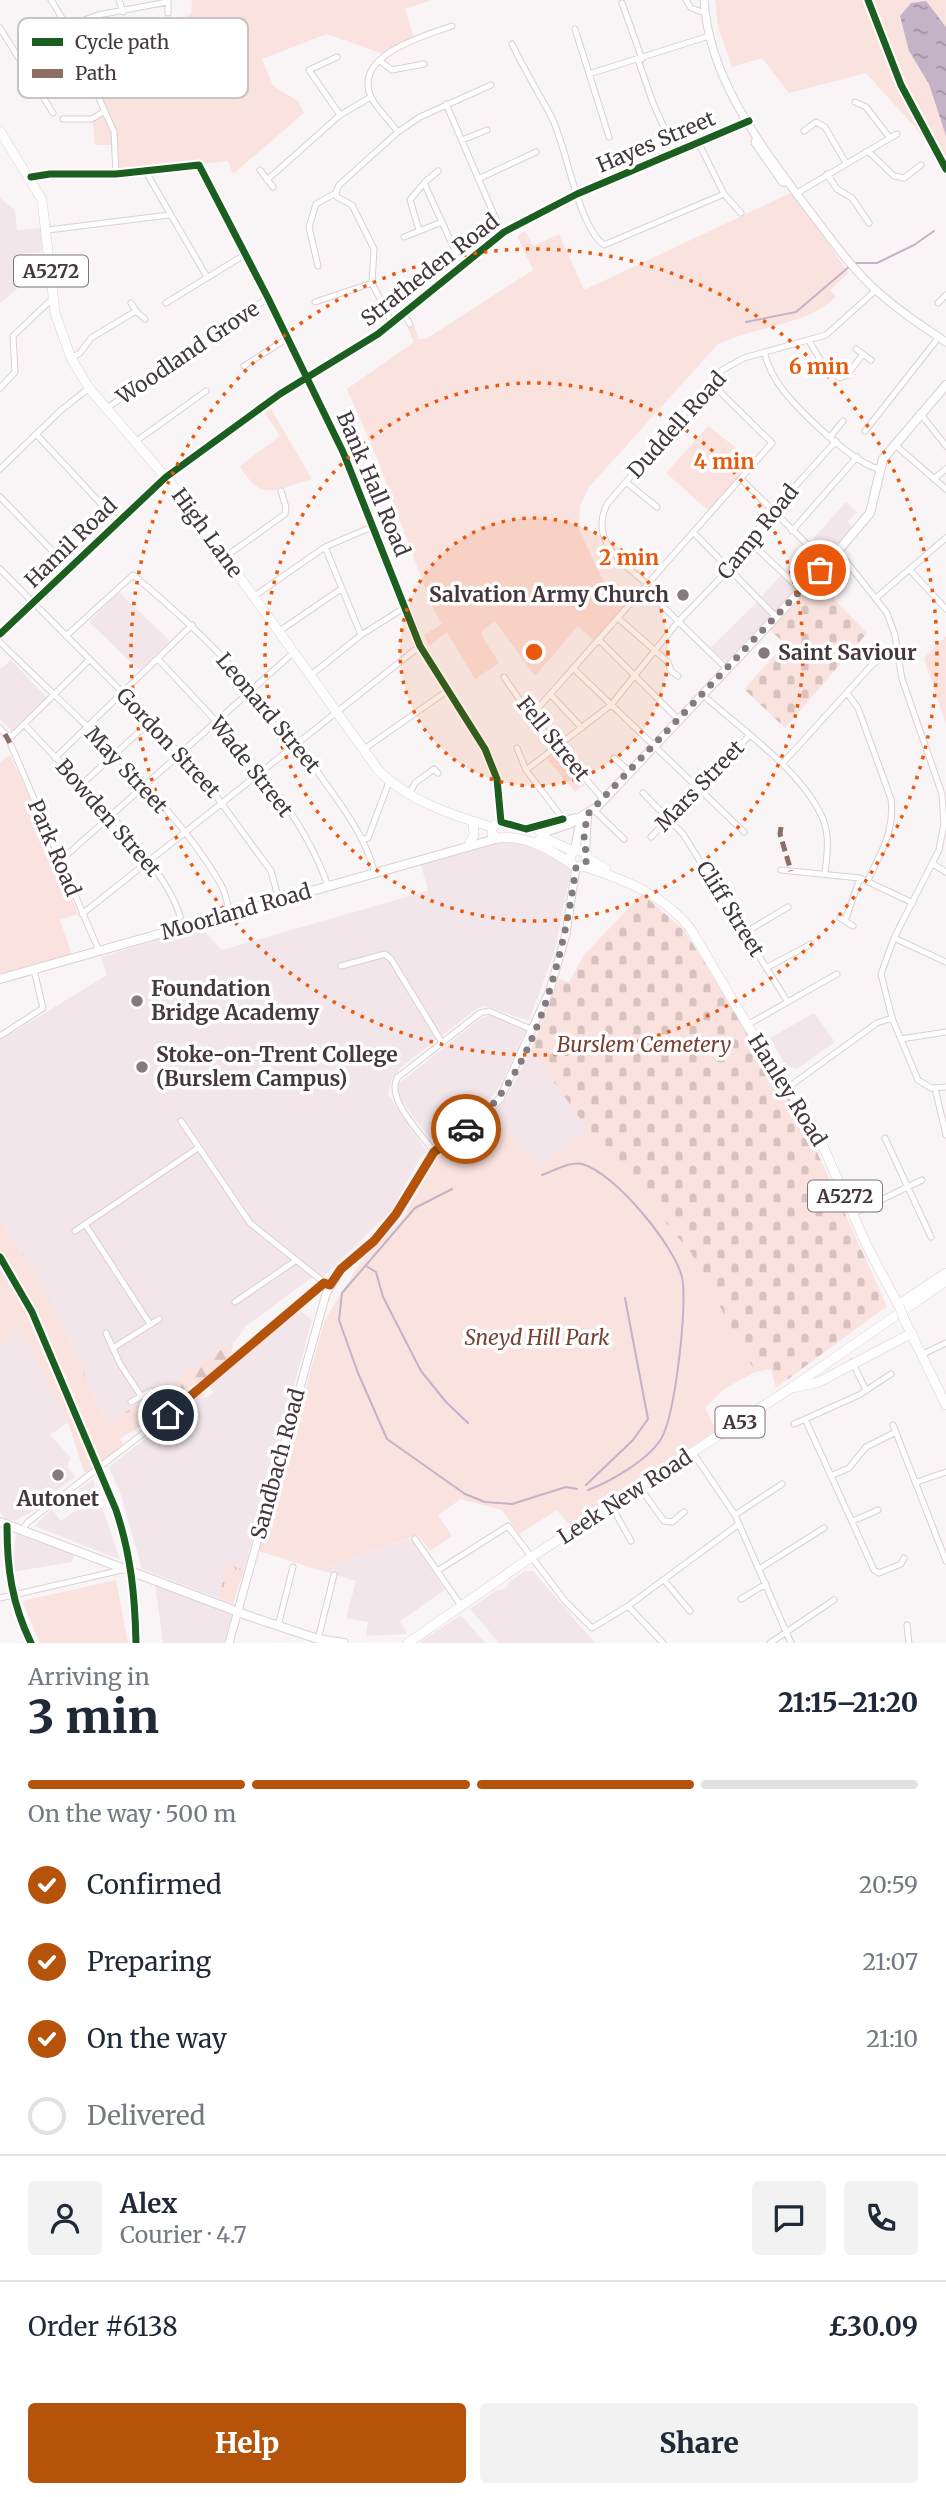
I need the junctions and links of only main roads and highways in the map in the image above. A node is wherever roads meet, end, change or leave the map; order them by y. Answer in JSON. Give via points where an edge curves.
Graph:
{"nodes":[{"id":1,"x":0,"y":131,"type":"edge"},
{"id":2,"x":946,"y":385,"type":"edge"},
{"id":3,"x":587,"y":814,"type":"junction"},
{"id":4,"x":472,"y":822,"type":"junction"},
{"id":5,"x":526,"y":829,"type":"junction"},
{"id":6,"x":499,"y":830,"type":"junction"},
{"id":7,"x":539,"y":835,"type":"junction"},
{"id":8,"x":525,"y":840,"type":"junction"},
{"id":9,"x":471,"y":845,"type":"junction"},
{"id":10,"x":574,"y":850,"type":"junction"},
{"id":11,"x":580,"y":861,"type":"junction"},
{"id":12,"x":0,"y":979,"type":"edge"},
{"id":13,"x":946,"y":1273,"type":"edge"},
{"id":14,"x":946,"y":1281,"type":"edge"},
{"id":15,"x":898,"y":1306,"type":"junction"},
{"id":16,"x":912,"y":1333,"type":"junction"},
{"id":17,"x":791,"y":1388,"type":"junction"},
{"id":18,"x":946,"y":1405,"type":"edge"},
{"id":19,"x":3,"y":1524,"type":"edge"},
{"id":20,"x":332,"y":1642,"type":"edge"},
{"id":21,"x":344,"y":1643,"type":"edge"},
{"id":22,"x":408,"y":1643,"type":"edge"}],
"edges":[{"from":1,"to":4,"type":"main road","name":"High Lane","number":"A5272","via":[[42,200],[53,298],[71,358],[89,388],[166,477],[389,782]]},
{"from":2,"to":3,"type":"main road","via":[[919,412],[879,469],[870,513]]},
{"from":3,"to":7,"type":"main road"},
{"from":3,"to":7,"type":"main road","via":[[563,819]]},
{"from":3,"to":10,"type":"main road"},
{"from":3,"to":11,"type":"main road"},
{"from":4,"to":6,"type":"main road","name":"High Lane","number":"A5272"},
{"from":4,"to":9,"type":"main road"},
{"from":5,"to":6,"type":"main road","number":"A5272"},
{"from":5,"to":7,"type":"main road","number":"A5272"},
{"from":5,"to":8,"type":"main road"},
{"from":6,"to":8,"type":"main road","number":"A5272"},
{"from":6,"to":9,"type":"main road","name":"Moorland Road"},
{"from":7,"to":8,"type":"main road","number":"A5272"},
{"from":7,"to":10,"type":"main road","number":"A5272"},
{"from":7,"to":11,"type":"main road","number":"A5272"},
{"from":9,"to":12,"type":"main road","name":"Moorland Road"},
{"from":10,"to":11,"type":"main road"},
{"from":11,"to":15,"type":"main road","name":"Hanley Road","number":"A5272","via":[[645,888],[690,928],[786,1089],[815,1128]]},
{"from":13,"to":15,"type":"main road"},
{"from":14,"to":17,"type":"main road","name":"Leek New Road","number":"A53"},
{"from":15,"to":16,"type":"main road","name":"Hanley Road","number":"A5272","bridge":true},
{"from":16,"to":17,"type":"main road","via":[[811,1386]]},
{"from":16,"to":18,"type":"main road","name":"Hanley Road","number":"A5272"},
{"from":17,"to":22,"type":"main road","name":"Leek New Road","number":"A53"},
{"from":19,"to":20,"type":"main road"},
{"from":20,"to":21,"type":"main road"}]}
